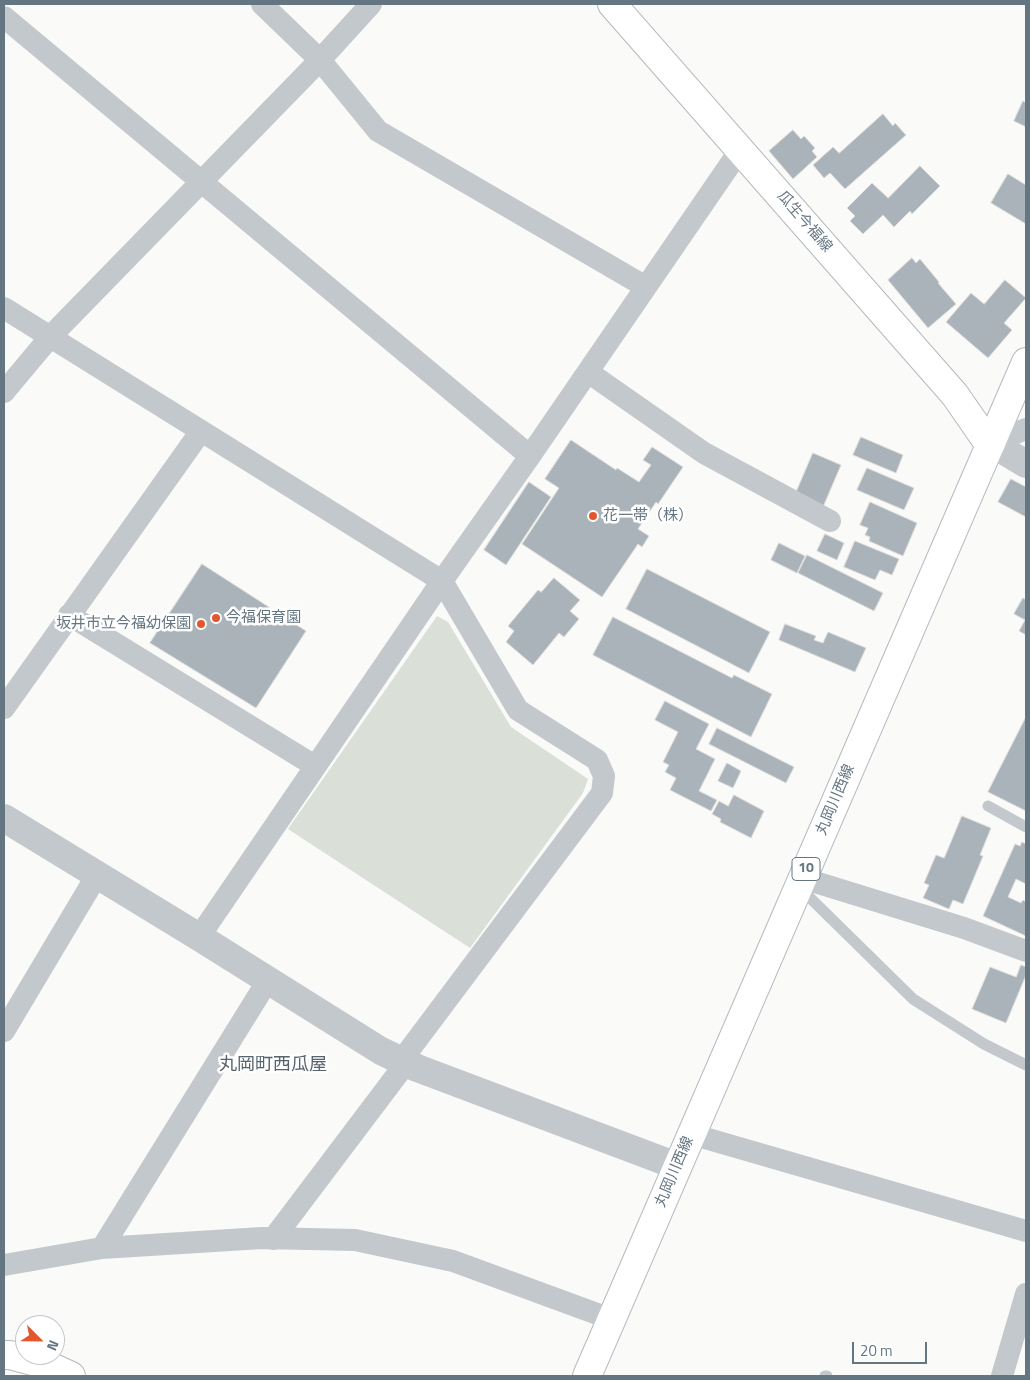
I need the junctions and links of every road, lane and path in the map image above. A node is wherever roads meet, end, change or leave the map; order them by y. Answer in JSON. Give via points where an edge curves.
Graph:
{"nodes":[{"id":1,"x":262,"y":4,"type":"edge"},
{"id":2,"x":371,"y":4,"type":"edge"},
{"id":3,"x":612,"y":4,"type":"edge"},
{"id":4,"x":4,"y":19,"type":"edge"},
{"id":5,"x":320,"y":60,"type":"junction"},
{"id":6,"x":740,"y":150,"type":"junction"},
{"id":7,"x":201,"y":182,"type":"junction"},
{"id":8,"x":646,"y":287,"type":"junction"},
{"id":9,"x":4,"y":308,"type":"edge"},
{"id":10,"x":50,"y":337,"type":"junction"},
{"id":11,"x":1026,"y":362,"type":"edge"},
{"id":12,"x":588,"y":372,"type":"junction"},
{"id":13,"x":4,"y":392,"type":"edge"},
{"id":14,"x":1026,"y":429,"type":"edge"},
{"id":15,"x":201,"y":431,"type":"junction"},
{"id":16,"x":991,"y":444,"type":"junction"},
{"id":17,"x":530,"y":456,"type":"junction"},
{"id":18,"x":1026,"y":464,"type":"edge"},
{"id":19,"x":830,"y":521,"type":"dead end"},
{"id":20,"x":442,"y":581,"type":"junction"},
{"id":21,"x":70,"y":615,"type":"junction"},
{"id":22,"x":4,"y":708,"type":"edge"},
{"id":23,"x":315,"y":766,"type":"junction"},
{"id":24,"x":988,"y":806,"type":"dead end"},
{"id":25,"x":4,"y":818,"type":"edge"},
{"id":26,"x":1026,"y":827,"type":"edge"},
{"id":27,"x":97,"y":875,"type":"junction"},
{"id":28,"x":801,"y":882,"type":"junction"},
{"id":29,"x":199,"y":937,"type":"junction"},
{"id":30,"x":1026,"y":951,"type":"edge"},
{"id":31,"x":268,"y":980,"type":"junction"},
{"id":32,"x":4,"y":1031,"type":"edge"},
{"id":33,"x":404,"y":1062,"type":"junction"},
{"id":34,"x":1026,"y":1065,"type":"edge"},
{"id":35,"x":691,"y":1134,"type":"junction"},
{"id":36,"x":677,"y":1166,"type":"junction"},
{"id":37,"x":1026,"y":1231,"type":"edge"},
{"id":38,"x":273,"y":1239,"type":"junction"},
{"id":39,"x":102,"y":1248,"type":"junction"},
{"id":40,"x":4,"y":1265,"type":"edge"},
{"id":41,"x":1026,"y":1294,"type":"edge"},
{"id":42,"x":611,"y":1319,"type":"junction"},
{"id":43,"x":4,"y":1355,"type":"edge"},
{"id":44,"x":71,"y":1376,"type":"edge"},
{"id":45,"x":587,"y":1376,"type":"edge"},
{"id":46,"x":1002,"y":1376,"type":"edge"}],
"edges":[{"from":1,"to":5,"type":"street"},
{"from":2,"to":5,"type":"street"},
{"from":3,"to":6,"type":"main road","name":"瓜生今福線"},
{"from":4,"to":7,"type":"street"},
{"from":5,"to":7,"type":"street"},
{"from":5,"to":8,"type":"street","via":[[378,131]]},
{"from":6,"to":8,"type":"street"},
{"from":6,"to":16,"type":"main road","name":"瓜生今福線","via":[[955,395]]},
{"from":7,"to":10,"type":"street"},
{"from":7,"to":17,"type":"street"},
{"from":8,"to":12,"type":"street"},
{"from":9,"to":10,"type":"street"},
{"from":10,"to":13,"type":"street"},
{"from":10,"to":15,"type":"street"},
{"from":11,"to":16,"type":"main road","name":"丸岡川西線","number":"10"},
{"from":12,"to":17,"type":"street"},
{"from":12,"to":19,"type":"street","via":[[704,453]]},
{"from":14,"to":16,"type":"street"},
{"from":15,"to":20,"type":"street"},
{"from":15,"to":21,"type":"street"},
{"from":16,"to":18,"type":"street"},
{"from":16,"to":28,"type":"main road","name":"丸岡川西線","number":"10"},
{"from":17,"to":20,"type":"street"},
{"from":20,"to":23,"type":"street"},
{"from":20,"to":33,"type":"street","via":[[518,710],[597,760],[604,776],[602,793]]},
{"from":21,"to":22,"type":"street"},
{"from":21,"to":23,"type":"street"},
{"from":23,"to":29,"type":"street"},
{"from":24,"to":26,"type":"lane"},
{"from":25,"to":27,"type":"street"},
{"from":27,"to":29,"type":"street"},
{"from":27,"to":32,"type":"street"},
{"from":28,"to":30,"type":"street","via":[[964,928]]},
{"from":28,"to":34,"type":"lane","via":[[913,999],[984,1044]]},
{"from":28,"to":35,"type":"main road","name":"丸岡川西線","number":"10"},
{"from":29,"to":31,"type":"street"},
{"from":31,"to":33,"type":"street"},
{"from":31,"to":39,"type":"street"},
{"from":33,"to":36,"type":"street"},
{"from":33,"to":38,"type":"street"},
{"from":35,"to":36,"type":"main road","name":"丸岡川西線","number":"10"},
{"from":35,"to":37,"type":"street"},
{"from":36,"to":42,"type":"main road","name":"丸岡川西線","number":"10"},
{"from":38,"to":39,"type":"street"},
{"from":38,"to":42,"type":"street","via":[[355,1240],[454,1261]]},
{"from":39,"to":40,"type":"street"},
{"from":41,"to":46,"type":"street"},
{"from":42,"to":45,"type":"main road","name":"丸岡川西線","number":"10"},
{"from":43,"to":44,"type":"main road","via":[[47,1365]]}]}
